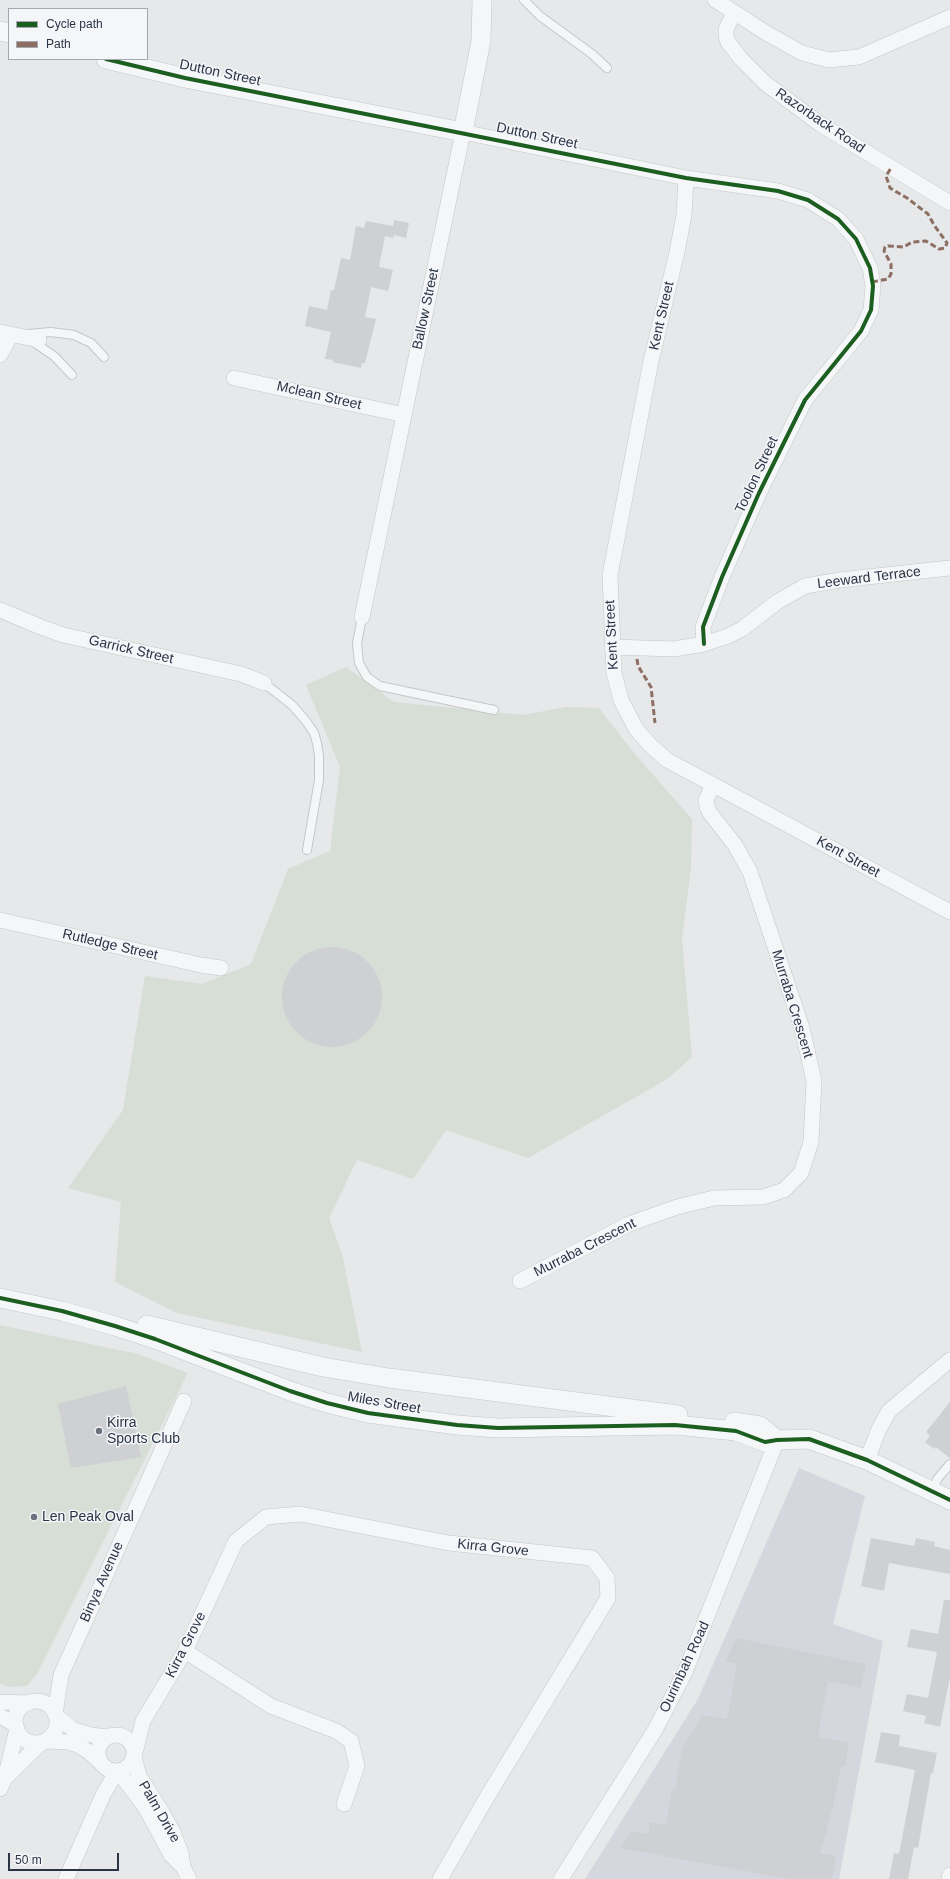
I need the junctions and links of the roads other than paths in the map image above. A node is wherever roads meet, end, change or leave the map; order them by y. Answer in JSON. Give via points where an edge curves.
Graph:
{"nodes":[{"id":1,"x":482,"y":0,"type":"edge"},
{"id":2,"x":524,"y":0,"type":"edge"},
{"id":3,"x":715,"y":0,"type":"edge"},
{"id":4,"x":734,"y":13,"type":"junction"},
{"id":5,"x":950,"y":17,"type":"edge"},
{"id":6,"x":110,"y":60,"type":"edge"},
{"id":7,"x":607,"y":68,"type":"dead end"},
{"id":8,"x":462,"y":132,"type":"junction"},
{"id":9,"x":686,"y":178,"type":"junction"},
{"id":10,"x":950,"y":203,"type":"edge"},
{"id":11,"x":861,"y":331,"type":"joint"},
{"id":12,"x":19,"y":336,"type":"edge"},
{"id":13,"x":0,"y":355,"type":"edge"},
{"id":14,"x":104,"y":357,"type":"dead end"},
{"id":15,"x":72,"y":375,"type":"dead end"},
{"id":16,"x":234,"y":378,"type":"dead end"},
{"id":17,"x":404,"y":415,"type":"junction"},
{"id":18,"x":950,"y":568,"type":"edge"},
{"id":19,"x":0,"y":610,"type":"edge"},
{"id":20,"x":362,"y":617,"type":"joint"},
{"id":21,"x":704,"y":644,"type":"junction"},
{"id":22,"x":612,"y":647,"type":"junction"},
{"id":23,"x":264,"y":683,"type":"joint"},
{"id":24,"x":494,"y":710,"type":"dead end"},
{"id":25,"x":713,"y":785,"type":"junction"},
{"id":26,"x":307,"y":850,"type":"dead end"},
{"id":27,"x":950,"y":912,"type":"edge"},
{"id":28,"x":0,"y":920,"type":"edge"},
{"id":29,"x":221,"y":968,"type":"dead end"},
{"id":30,"x":520,"y":1281,"type":"dead end"},
{"id":31,"x":0,"y":1298,"type":"edge"},
{"id":32,"x":62,"y":1311,"type":"junction"},
{"id":33,"x":950,"y":1360,"type":"edge"},
{"id":34,"x":184,"y":1401,"type":"dead end"},
{"id":35,"x":778,"y":1440,"type":"junction"},
{"id":36,"x":867,"y":1460,"type":"junction"},
{"id":37,"x":950,"y":1464,"type":"edge"},
{"id":38,"x":932,"y":1491,"type":"junction"},
{"id":39,"x":950,"y":1500,"type":"edge"},
{"id":40,"x":185,"y":1651,"type":"junction"},
{"id":41,"x":61,"y":1675,"type":"junction"},
{"id":42,"x":0,"y":1702,"type":"edge"},
{"id":43,"x":31,"y":1702,"type":"junction"},
{"id":44,"x":56,"y":1715,"type":"junction"},
{"id":45,"x":0,"y":1716,"type":"edge"},
{"id":46,"x":143,"y":1721,"type":"junction"},
{"id":47,"x":16,"y":1727,"type":"junction"},
{"id":48,"x":110,"y":1736,"type":"junction"},
{"id":49,"x":44,"y":1741,"type":"junction"},
{"id":50,"x":135,"y":1755,"type":"junction"},
{"id":51,"x":110,"y":1768,"type":"junction"},
{"id":52,"x":3,"y":1784,"type":"edge"},
{"id":53,"x":344,"y":1804,"type":"dead end"},
{"id":54,"x":186,"y":1873,"type":"edge"},
{"id":55,"x":950,"y":1875,"type":"edge"},
{"id":56,"x":66,"y":1879,"type":"edge"},
{"id":57,"x":440,"y":1879,"type":"edge"},
{"id":58,"x":561,"y":1879,"type":"edge"},
{"id":59,"x":949,"y":1879,"type":"edge"}],
"edges":[{"from":1,"to":8,"type":"street","name":"Ballow Street","via":[[481,41]]},
{"from":2,"to":7,"type":"lane","via":[[540,16]]},
{"from":3,"to":4,"type":"street"},
{"from":4,"to":5,"type":"street","via":[[802,53],[829,60],[859,57]]},
{"from":4,"to":10,"type":"street","name":"Razorback Road","via":[[726,29],[728,42],[765,83],[820,124]]},
{"from":6,"to":8,"type":"street","name":"Dutton Street","via":[[185,78]]},
{"from":8,"to":9,"type":"street","name":"Dutton Street"},
{"from":8,"to":17,"type":"street","name":"Ballow Street"},
{"from":9,"to":11,"type":"street","name":"Dutton Street","via":[[778,190],[808,200],[838,219],[856,239],[870,268],[873,286],[872,310]]},
{"from":9,"to":22,"type":"street","name":"Kent Street","via":[[684,215],[677,252],[651,361],[610,574]]},
{"from":11,"to":21,"type":"street","name":"Toolon Street","via":[[805,400],[722,577],[703,627]]},
{"from":12,"to":13,"type":"street"},
{"from":12,"to":14,"type":"lane","via":[[51,332],[74,335],[91,343]]},
{"from":12,"to":15,"type":"lane","via":[[54,356]]},
{"from":16,"to":17,"type":"street","name":"Mclean Street"},
{"from":17,"to":20,"type":"street","name":"Ballow Street"},
{"from":18,"to":21,"type":"street","name":"Leeward Terrace","via":[[805,586],[776,602],[742,629]]},
{"from":19,"to":23,"type":"street","name":"Garrick Street","via":[[64,635],[241,674]]},
{"from":20,"to":24,"type":"lane","via":[[357,643],[359,663],[367,676],[380,686]]},
{"from":21,"to":22,"type":"street","name":"Leeward Terrace","via":[[674,648]]},
{"from":22,"to":25,"type":"street","name":"Kent Street","via":[[617,687],[636,729],[667,760]]},
{"from":23,"to":26,"type":"lane","via":[[292,705],[314,732],[317,743],[319,780]]},
{"from":25,"to":27,"type":"street","name":"Kent Street"},
{"from":25,"to":30,"type":"street","name":"Murraba Crescent","via":[[706,800],[707,807],[735,845],[750,872],[802,1028],[814,1081],[811,1142],[800,1173],[784,1190],[763,1197],[714,1198],[677,1207],[629,1224]]},
{"from":28,"to":29,"type":"street","name":"Rutledge Street"},
{"from":31,"to":32,"type":"street","name":"Miles Street"},
{"from":32,"to":35,"type":"street","name":"Miles Street","via":[[123,1320],[294,1361],[389,1378],[753,1424],[763,1428]]},
{"from":32,"to":35,"type":"street","name":"Miles Street","via":[[155,1339],[327,1404],[368,1413],[498,1428],[691,1426],[736,1431],[763,1442]]},
{"from":33,"to":36,"type":"street","via":[[890,1411],[879,1429]]},
{"from":34,"to":41,"type":"street","name":"Binya Avenue"},
{"from":35,"to":36,"type":"street","via":[[809,1439]]},
{"from":35,"to":58,"type":"street","name":"Ourimbah Road","via":[[685,1672],[655,1730]]},
{"from":36,"to":38,"type":"street"},
{"from":37,"to":38,"type":"lane","via":[[938,1478]]},
{"from":38,"to":39,"type":"street"},
{"from":40,"to":46,"type":"street","name":"Kirra Grove"},
{"from":40,"to":53,"type":"street","via":[[271,1706],[336,1730],[351,1742],[357,1766]]},
{"from":40,"to":57,"type":"street","name":"Kirra Grove","via":[[236,1541],[266,1518],[300,1514],[449,1543],[592,1558],[607,1578],[608,1598]]},
{"from":41,"to":43,"type":"street","name":"Binya Avenue"},
{"from":41,"to":44,"type":"street","name":"Binya Avenue"},
{"from":42,"to":43,"type":"street"},
{"from":43,"to":44,"type":"street","via":[[46,1704]]},
{"from":43,"to":47,"type":"street","via":[[18,1711]]},
{"from":44,"to":48,"type":"street","via":[[74,1730],[91,1736]]},
{"from":44,"to":49,"type":"street","via":[[55,1731]]},
{"from":45,"to":47,"type":"street"},
{"from":46,"to":48,"type":"street"},
{"from":46,"to":50,"type":"street","name":"Kirra Grove"},
{"from":47,"to":49,"type":"street","via":[[21,1736],[29,1742]]},
{"from":47,"to":52,"type":"street"},
{"from":48,"to":50,"type":"street","via":[[122,1735],[130,1740]]},
{"from":48,"to":51,"type":"street","via":[[99,1747],[98,1755]]},
{"from":49,"to":51,"type":"street","name":"Palm Drive","via":[[78,1745]]},
{"from":49,"to":52,"type":"street"},
{"from":50,"to":51,"type":"street","via":[[127,1768]]},
{"from":50,"to":54,"type":"street","name":"Palm Drive","via":[[138,1776],[173,1832]]},
{"from":51,"to":54,"type":"street","name":"Palm Drive","via":[[151,1817],[171,1855]]},
{"from":51,"to":56,"type":"street","via":[[103,1796]]},
{"from":55,"to":59,"type":"street"}]}
